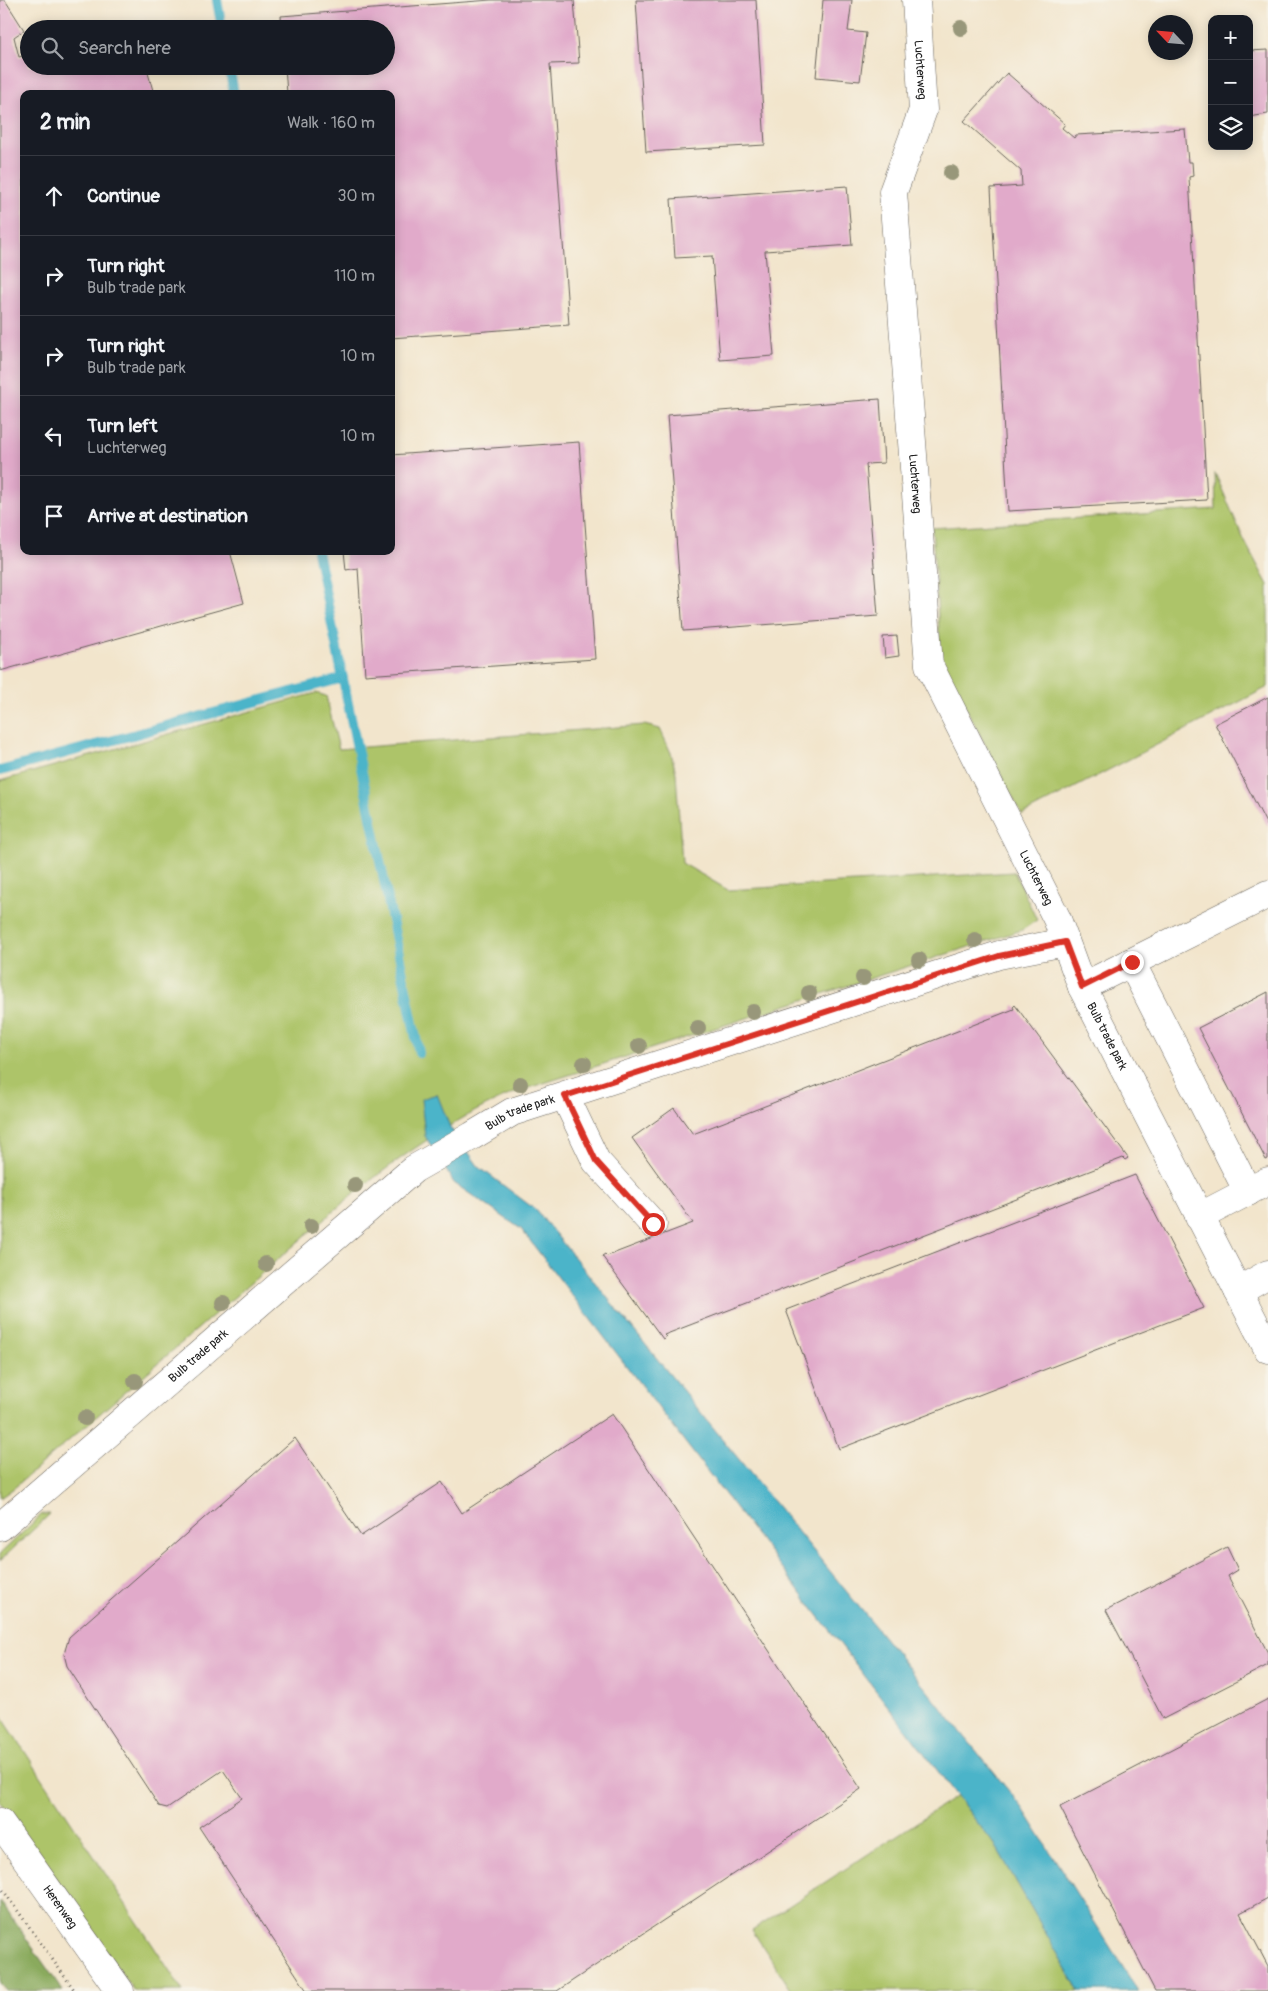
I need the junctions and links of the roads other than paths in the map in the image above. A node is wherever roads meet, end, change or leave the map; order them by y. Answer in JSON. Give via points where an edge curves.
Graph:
{"nodes":[{"id":1,"x":916,"y":0,"type":"edge"},
{"id":2,"x":1268,"y":894,"type":"edge"},
{"id":3,"x":1065,"y":942,"type":"junction"},
{"id":4,"x":1132,"y":962,"type":"junction"},
{"id":5,"x":1082,"y":987,"type":"junction"},
{"id":6,"x":565,"y":1096,"type":"junction"},
{"id":7,"x":1258,"y":1186,"type":"edge"},
{"id":8,"x":1199,"y":1217,"type":"junction"},
{"id":9,"x":653,"y":1224,"type":"dead end"},
{"id":10,"x":1268,"y":1274,"type":"edge"},
{"id":11,"x":1238,"y":1290,"type":"junction"},
{"id":12,"x":1268,"y":1349,"type":"edge"},
{"id":13,"x":0,"y":1527,"type":"edge"},
{"id":14,"x":0,"y":1822,"type":"edge"},
{"id":15,"x":120,"y":1991,"type":"edge"}],
"edges":[{"from":1,"to":3,"type":"street","name":"Luchterweg","via":[[923,110],[893,192],[929,665],[1057,919]]},
{"from":2,"to":4,"type":"street"},
{"from":3,"to":5,"type":"street","name":"Bulb trade park"},
{"from":3,"to":6,"type":"street","name":"Bulb trade park","via":[[999,956]]},
{"from":4,"to":5,"type":"street"},
{"from":4,"to":7,"type":"street"},
{"from":5,"to":8,"type":"street","name":"Bulb trade park"},
{"from":6,"to":9,"type":"street","via":[[596,1161]]},
{"from":6,"to":13,"type":"street","name":"Bulb trade park","via":[[512,1112],[414,1169]]},
{"from":7,"to":8,"type":"street"},
{"from":8,"to":11,"type":"street","name":"Bulb trade park"},
{"from":10,"to":11,"type":"street"},
{"from":11,"to":12,"type":"street","name":"Bulb trade park"},
{"from":14,"to":15,"type":"street","name":"Herenweg"}]}
